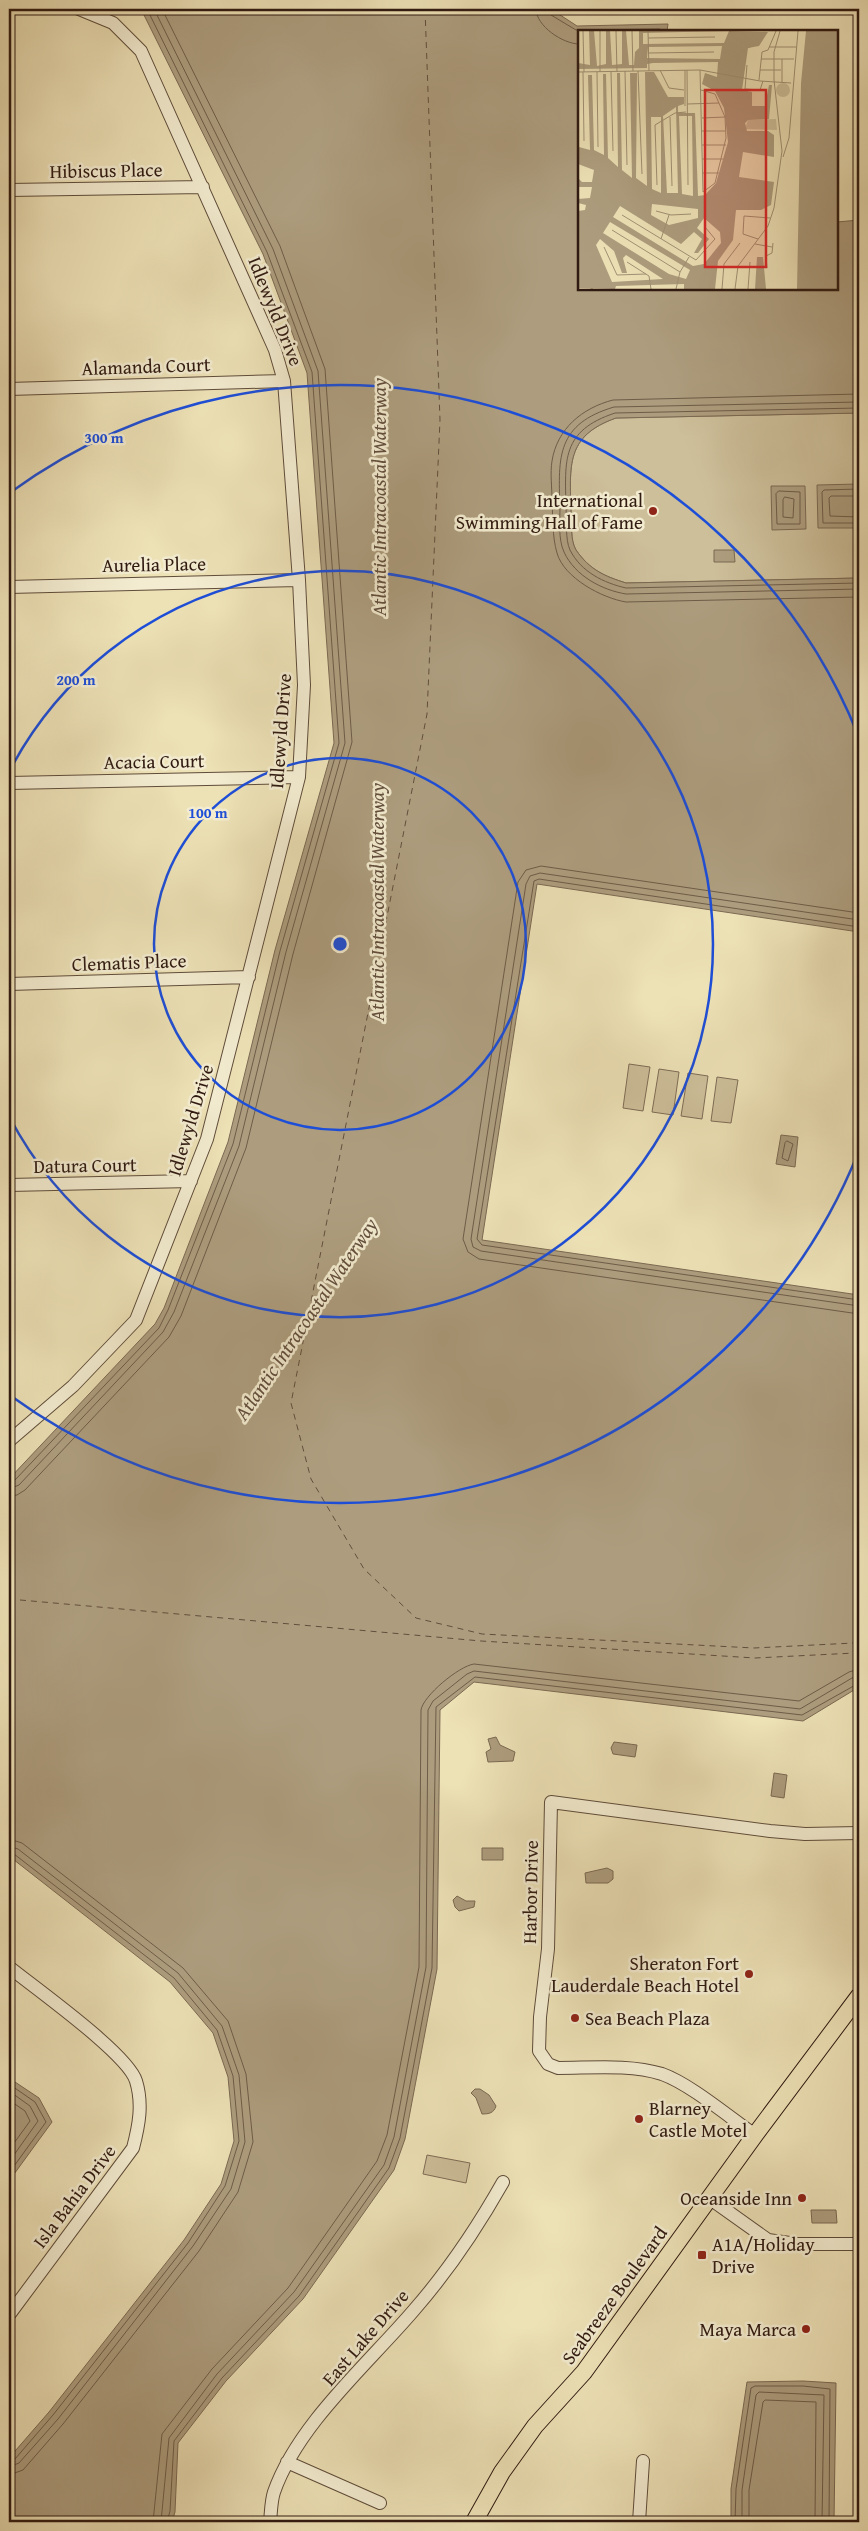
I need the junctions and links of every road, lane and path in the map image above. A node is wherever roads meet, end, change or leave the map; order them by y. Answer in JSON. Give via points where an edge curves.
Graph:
{"nodes":[{"id":1,"x":79,"y":9,"type":"edge"},
{"id":2,"x":203,"y":187,"type":"junction"},
{"id":3,"x":9,"y":190,"type":"edge"},
{"id":4,"x":284,"y":381,"type":"junction"},
{"id":5,"x":9,"y":389,"type":"edge"},
{"id":6,"x":299,"y":580,"type":"junction"},
{"id":7,"x":9,"y":587,"type":"edge"},
{"id":8,"x":299,"y":777,"type":"junction"},
{"id":9,"x":9,"y":783,"type":"edge"},
{"id":10,"x":249,"y":977,"type":"junction"},
{"id":11,"x":9,"y":984,"type":"edge"},
{"id":12,"x":191,"y":1181,"type":"junction"},
{"id":13,"x":9,"y":1185,"type":"edge"},
{"id":14,"x":9,"y":1441,"type":"edge"},
{"id":15,"x":859,"y":1833,"type":"edge"},
{"id":16,"x":9,"y":1967,"type":"edge"},
{"id":17,"x":859,"y":1996,"type":"edge"},
{"id":18,"x":755,"y":2135,"type":"junction"},
{"id":19,"x":503,"y":2182,"type":"dead end"},
{"id":20,"x":709,"y":2198,"type":"junction"},
{"id":21,"x":859,"y":2244,"type":"edge"},
{"id":22,"x":9,"y":2315,"type":"edge"},
{"id":23,"x":643,"y":2461,"type":"dead end"},
{"id":24,"x":287,"y":2462,"type":"junction"},
{"id":25,"x":380,"y":2503,"type":"dead end"},
{"id":26,"x":270,"y":2522,"type":"edge"},
{"id":27,"x":474,"y":2522,"type":"edge"},
{"id":28,"x":639,"y":2522,"type":"edge"}],
"edges":[{"from":1,"to":2,"type":"street","name":"Idlewyld Drive","via":[[113,23],[141,51]]},
{"from":2,"to":3,"type":"street","name":"Hibiscus Place"},
{"from":2,"to":4,"type":"street","name":"Idlewyld Drive","via":[[275,350]]},
{"from":4,"to":5,"type":"street","name":"Alamanda Court"},
{"from":4,"to":6,"type":"street","name":"Idlewyld Drive"},
{"from":6,"to":7,"type":"street","name":"Aurelia Place"},
{"from":6,"to":8,"type":"street","name":"Idlewyld Drive","via":[[304,685]]},
{"from":8,"to":9,"type":"street","name":"Acacia Court"},
{"from":8,"to":10,"type":"street","name":"Idlewyld Drive"},
{"from":10,"to":11,"type":"street","name":"Clematis Place"},
{"from":10,"to":12,"type":"street","name":"Idlewyld Drive","via":[[207,1139]]},
{"from":12,"to":13,"type":"street","name":"Datura Court"},
{"from":12,"to":14,"type":"street","name":"Idlewyld Drive","via":[[136,1320],[73,1386]]},
{"from":15,"to":18,"type":"street","name":"Harbor Drive","via":[[770,1831],[551,1802],[548,1949],[540,2017],[540,2050],[548,2064],[558,2068],[634,2069],[663,2075]]},
{"from":16,"to":22,"type":"street","name":"Isla Bahia Drive","via":[[120,2056],[136,2079],[141,2102],[133,2148]]},
{"from":17,"to":18,"type":"main road","name":"Seabreeze Boulevard"},
{"from":18,"to":20,"type":"main road","name":"Seabreeze Boulevard"},
{"from":19,"to":24,"type":"street","name":"East Lake Drive","via":[[454,2262],[314,2423]]},
{"from":20,"to":21,"type":"street","via":[[768,2240],[797,2244]]},
{"from":20,"to":27,"type":"main road","name":"Seabreeze Boulevard","via":[[584,2372],[535,2426],[502,2472]]},
{"from":23,"to":28,"type":"street"},
{"from":24,"to":25,"type":"street"},
{"from":24,"to":26,"type":"street","name":"East Lake Drive","via":[[274,2494]]}]}
